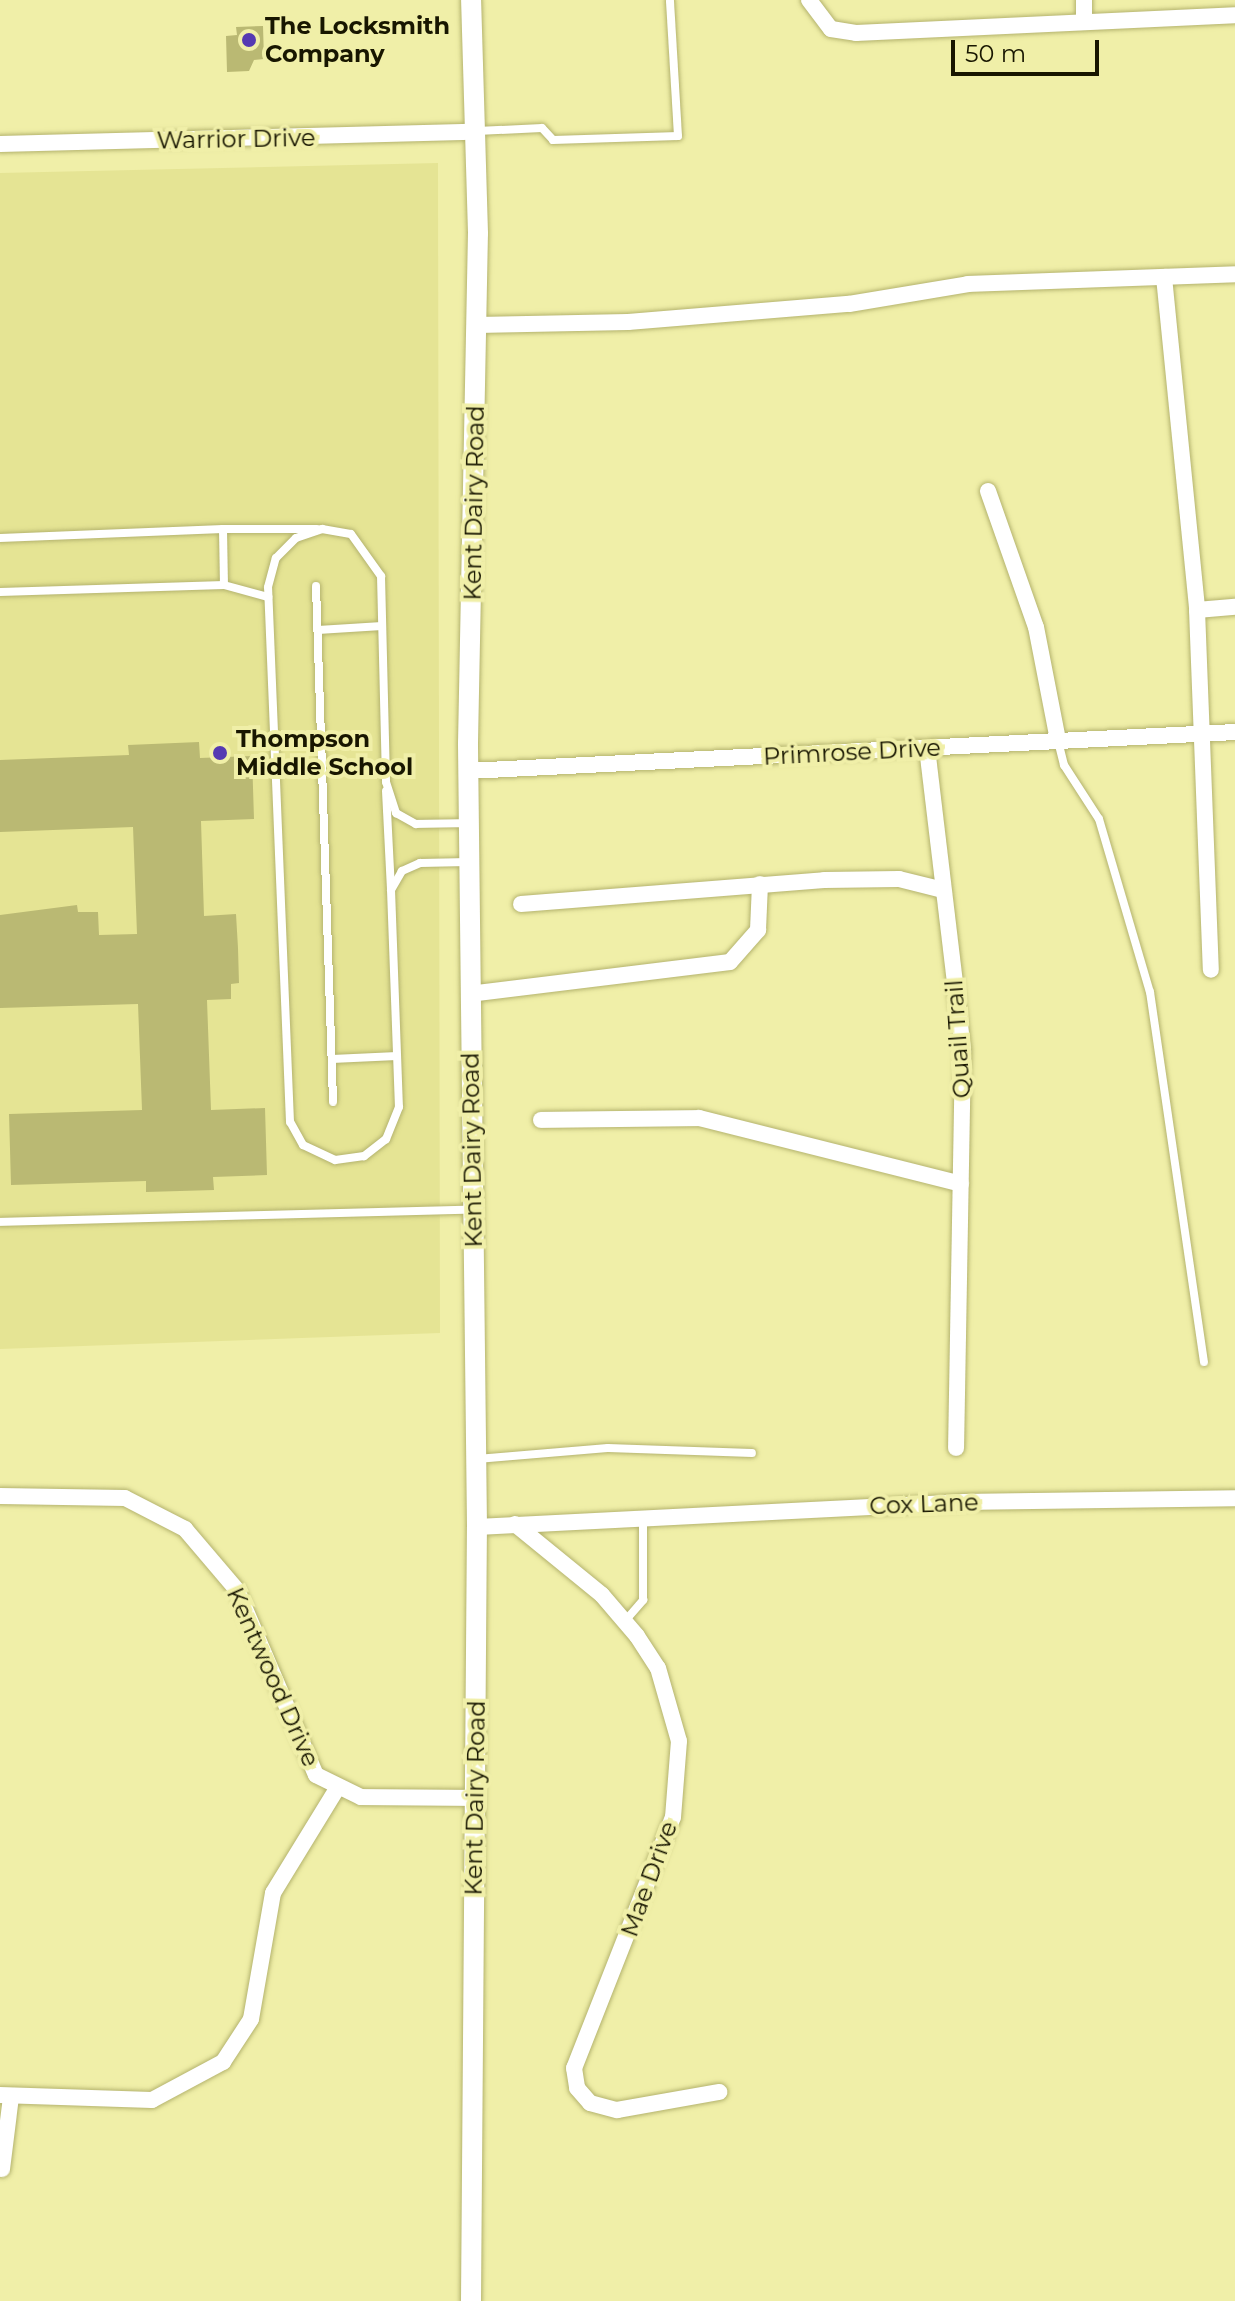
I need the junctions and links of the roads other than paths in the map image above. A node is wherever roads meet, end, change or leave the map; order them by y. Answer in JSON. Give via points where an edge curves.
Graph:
{"nodes":[{"id":1,"x":471,"y":0,"type":"edge"},
{"id":2,"x":670,"y":0,"type":"edge"},
{"id":3,"x":809,"y":0,"type":"edge"},
{"id":4,"x":1084,"y":0,"type":"edge"},
{"id":5,"x":1235,"y":15,"type":"edge"},
{"id":6,"x":1084,"y":21,"type":"junction"},
{"id":7,"x":472,"y":132,"type":"junction"},
{"id":8,"x":0,"y":144,"type":"edge"},
{"id":9,"x":1235,"y":274,"type":"edge"},
{"id":10,"x":1164,"y":277,"type":"junction"},
{"id":11,"x":477,"y":325,"type":"junction"},
{"id":12,"x":988,"y":491,"type":"dead end"},
{"id":13,"x":223,"y":529,"type":"junction"},
{"id":14,"x":322,"y":529,"type":"junction"},
{"id":15,"x":0,"y":538,"type":"edge"},
{"id":16,"x":224,"y":585,"type":"junction"},
{"id":17,"x":316,"y":586,"type":"dead end"},
{"id":18,"x":0,"y":592,"type":"edge"},
{"id":19,"x":268,"y":597,"type":"junction"},
{"id":20,"x":1235,"y":607,"type":"edge"},
{"id":21,"x":1197,"y":610,"type":"junction"},
{"id":22,"x":382,"y":626,"type":"junction"},
{"id":23,"x":318,"y":630,"type":"junction"},
{"id":24,"x":1235,"y":732,"type":"edge"},
{"id":25,"x":1204,"y":734,"type":"junction"},
{"id":26,"x":1058,"y":740,"type":"junction"},
{"id":27,"x":927,"y":748,"type":"junction"},
{"id":28,"x":468,"y":771,"type":"junction"},
{"id":29,"x":386,"y":782,"type":"junction"},
{"id":30,"x":471,"y":823,"type":"junction"},
{"id":31,"x":471,"y":862,"type":"junction"},
{"id":32,"x":760,"y":884,"type":"junction"},
{"id":33,"x":391,"y":890,"type":"junction"},
{"id":34,"x":943,"y":890,"type":"junction"},
{"id":35,"x":521,"y":904,"type":"dead end"},
{"id":36,"x":1211,"y":970,"type":"dead end"},
{"id":37,"x":469,"y":994,"type":"junction"},
{"id":38,"x":397,"y":1056,"type":"junction"},
{"id":39,"x":332,"y":1059,"type":"junction"},
{"id":40,"x":333,"y":1102,"type":"dead end"},
{"id":41,"x":541,"y":1120,"type":"dead end"},
{"id":42,"x":961,"y":1184,"type":"junction"},
{"id":43,"x":470,"y":1210,"type":"junction"},
{"id":44,"x":0,"y":1222,"type":"edge"},
{"id":45,"x":1204,"y":1362,"type":"dead end"},
{"id":46,"x":956,"y":1448,"type":"dead end"},
{"id":47,"x":752,"y":1453,"type":"dead end"},
{"id":48,"x":476,"y":1459,"type":"junction"},
{"id":49,"x":0,"y":1496,"type":"edge"},
{"id":50,"x":1235,"y":1498,"type":"edge"},
{"id":51,"x":643,"y":1518,"type":"junction"},
{"id":52,"x":515,"y":1524,"type":"junction"},
{"id":53,"x":477,"y":1527,"type":"junction"},
{"id":54,"x":625,"y":1621,"type":"junction"},
{"id":55,"x":336,"y":1790,"type":"junction"},
{"id":56,"x":474,"y":1798,"type":"junction"},
{"id":57,"x":719,"y":2092,"type":"dead end"},
{"id":58,"x":6,"y":2096,"type":"edge"},
{"id":59,"x":2,"y":2169,"type":"dead end"},
{"id":60,"x":471,"y":2301,"type":"edge"}],
"edges":[{"from":1,"to":7,"type":"street","name":"Kent Dairy Road"},
{"from":2,"to":7,"type":"lane","via":[[678,136],[553,140],[542,128]]},
{"from":3,"to":6,"type":"street","via":[[818,19],[846,32]]},
{"from":4,"to":6,"type":"street"},
{"from":5,"to":6,"type":"street"},
{"from":7,"to":8,"type":"street","name":"Warrior Drive"},
{"from":7,"to":11,"type":"street","name":"Kent Dairy Road"},
{"from":9,"to":10,"type":"street"},
{"from":10,"to":11,"type":"street","via":[[968,284],[862,303],[628,322]]},
{"from":10,"to":21,"type":"street"},
{"from":11,"to":28,"type":"street","name":"Kent Dairy Road"},
{"from":12,"to":26,"type":"street","via":[[1036,627]]},
{"from":13,"to":14,"type":"lane"},
{"from":13,"to":15,"type":"lane"},
{"from":13,"to":16,"type":"lane"},
{"from":14,"to":19,"type":"lane","via":[[296,538],[276,558]]},
{"from":14,"to":22,"type":"lane","via":[[351,534],[370,551],[381,576]]},
{"from":16,"to":18,"type":"lane"},
{"from":16,"to":19,"type":"lane"},
{"from":17,"to":23,"type":"lane"},
{"from":19,"to":38,"type":"lane","via":[[290,1122],[303,1145],[335,1160],[364,1156],[386,1139],[399,1107]]},
{"from":20,"to":21,"type":"street"},
{"from":21,"to":25,"type":"street"},
{"from":22,"to":23,"type":"lane"},
{"from":22,"to":29,"type":"lane"},
{"from":23,"to":39,"type":"lane"},
{"from":24,"to":25,"type":"street","name":"Primrose Drive"},
{"from":25,"to":26,"type":"street","name":"Primrose Drive"},
{"from":25,"to":36,"type":"street"},
{"from":26,"to":27,"type":"street","name":"Primrose Drive"},
{"from":26,"to":45,"type":"lane","via":[[1064,765],[1099,819],[1150,992]]},
{"from":27,"to":28,"type":"street","name":"Primrose Drive"},
{"from":27,"to":34,"type":"street","name":"Quail Trail"},
{"from":28,"to":30,"type":"street","name":"Kent Dairy Road"},
{"from":29,"to":30,"type":"lane","via":[[396,813],[416,824]]},
{"from":29,"to":33,"type":"lane"},
{"from":30,"to":31,"type":"street","name":"Kent Dairy Road"},
{"from":31,"to":33,"type":"lane","via":[[420,863],[402,871]]},
{"from":31,"to":37,"type":"street","name":"Kent Dairy Road"},
{"from":32,"to":34,"type":"street","via":[[899,879]]},
{"from":32,"to":35,"type":"street"},
{"from":32,"to":37,"type":"street","via":[[758,930],[730,962]]},
{"from":33,"to":38,"type":"lane"},
{"from":34,"to":42,"type":"street","name":"Quail Trail","via":[[963,1050]]},
{"from":37,"to":43,"type":"street","name":"Kent Dairy Road"},
{"from":38,"to":39,"type":"lane"},
{"from":39,"to":40,"type":"lane"},
{"from":41,"to":42,"type":"street","via":[[699,1118]]},
{"from":42,"to":46,"type":"street","name":"Quail Trail"},
{"from":43,"to":44,"type":"lane"},
{"from":43,"to":48,"type":"street","name":"Kent Dairy Road"},
{"from":47,"to":48,"type":"lane","via":[[608,1448]]},
{"from":48,"to":53,"type":"street","name":"Kent Dairy Road"},
{"from":49,"to":55,"type":"street","name":"Kentwood Drive","via":[[125,1498],[203,1545],[237,1590],[303,1755]]},
{"from":50,"to":51,"type":"street","name":"Cox Lane"},
{"from":51,"to":52,"type":"street","name":"Cox Lane"},
{"from":51,"to":54,"type":"lane","via":[[643,1600]]},
{"from":52,"to":53,"type":"street","name":"Cox Lane"},
{"from":52,"to":54,"type":"street","name":"Mae Drive"},
{"from":53,"to":56,"type":"street","name":"Kent Dairy Road"},
{"from":54,"to":57,"type":"street","name":"Mae Drive","via":[[658,1668],[676,1716],[677,1782],[656,1872],[575,2079],[590,2103],[617,2110]]},
{"from":55,"to":56,"type":"street","name":"Kentwood Drive","via":[[361,1797]]},
{"from":55,"to":58,"type":"street","via":[[273,1893],[254,2008],[223,2062],[182,2090],[152,2100]]},
{"from":56,"to":60,"type":"street","name":"Kent Dairy Road"},
{"from":58,"to":59,"type":"street"}]}
